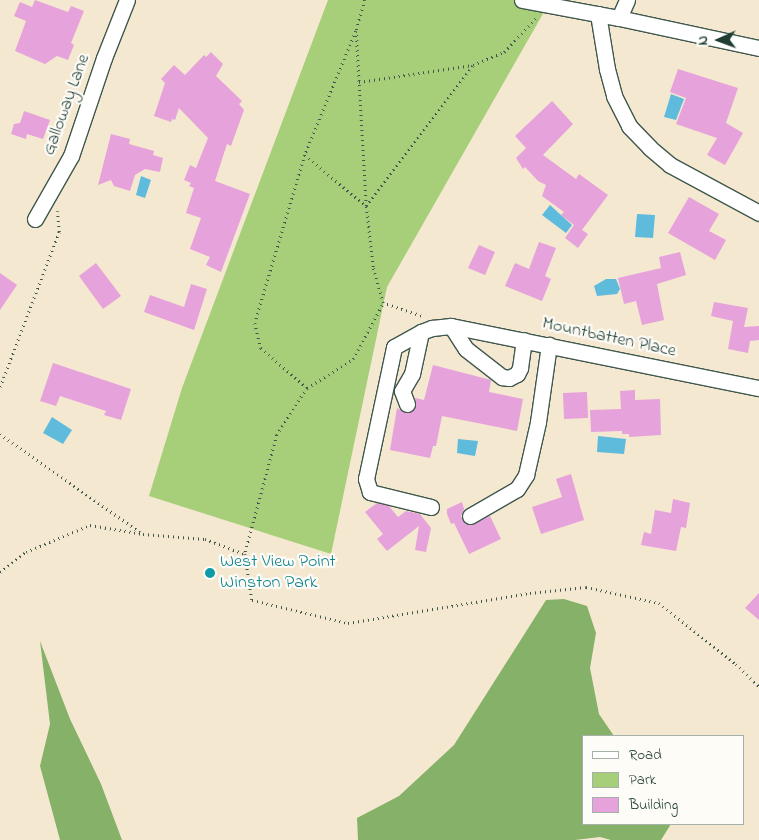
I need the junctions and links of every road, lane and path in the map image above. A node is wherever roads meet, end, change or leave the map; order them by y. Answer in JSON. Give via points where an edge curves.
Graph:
{"nodes":[{"id":1,"x":127,"y":0,"type":"edge"},
{"id":2,"x":365,"y":0,"type":"edge"},
{"id":3,"x":522,"y":0,"type":"edge"},
{"id":4,"x":628,"y":0,"type":"edge"},
{"id":5,"x":548,"y":4,"type":"junction"},
{"id":6,"x":598,"y":14,"type":"junction"},
{"id":7,"x":619,"y":18,"type":"junction"},
{"id":8,"x":356,"y":31,"type":"junction"},
{"id":9,"x":759,"y":48,"type":"edge"},
{"id":10,"x":473,"y":66,"type":"junction"},
{"id":11,"x":359,"y":82,"type":"junction"},
{"id":12,"x":305,"y":155,"type":"junction"},
{"id":13,"x":55,"y":184,"type":"junction"},
{"id":14,"x":366,"y":206,"type":"junction"},
{"id":15,"x":759,"y":213,"type":"edge"},
{"id":16,"x":35,"y":219,"type":"dead end"},
{"id":17,"x":383,"y":303,"type":"junction"},
{"id":18,"x":423,"y":325,"type":"junction"},
{"id":19,"x":451,"y":326,"type":"junction"},
{"id":20,"x":524,"y":340,"type":"junction"},
{"id":21,"x":549,"y":345,"type":"junction"},
{"id":22,"x":0,"y":387,"type":"edge"},
{"id":23,"x":307,"y":388,"type":"junction"},
{"id":24,"x":759,"y":388,"type":"edge"},
{"id":25,"x":407,"y":404,"type":"dead end"},
{"id":26,"x":0,"y":434,"type":"edge"},
{"id":27,"x":431,"y":507,"type":"dead end"},
{"id":28,"x":470,"y":516,"type":"dead end"},
{"id":29,"x":143,"y":534,"type":"junction"},
{"id":30,"x":245,"y":554,"type":"junction"},
{"id":31,"x":0,"y":572,"type":"edge"},
{"id":32,"x":759,"y":686,"type":"edge"}],
"edges":[{"from":1,"to":13,"type":"street","name":"Galloway Lane","via":[[71,156]]},
{"from":2,"to":8,"type":"path"},
{"from":3,"to":5,"type":"street"},
{"from":4,"to":7,"type":"street"},
{"from":5,"to":6,"type":"street"},
{"from":5,"to":10,"type":"path","via":[[504,52]]},
{"from":6,"to":7,"type":"street"},
{"from":6,"to":15,"type":"street","via":[[614,96],[629,126],[670,165]]},
{"from":7,"to":9,"type":"street"},
{"from":8,"to":11,"type":"path"},
{"from":8,"to":12,"type":"path"},
{"from":10,"to":11,"type":"path"},
{"from":10,"to":14,"type":"path"},
{"from":11,"to":14,"type":"path"},
{"from":12,"to":14,"type":"path"},
{"from":12,"to":23,"type":"path","via":[[255,324],[261,348]]},
{"from":13,"to":16,"type":"street","name":"Galloway Lane"},
{"from":13,"to":22,"type":"path","via":[[58,232]]},
{"from":14,"to":17,"type":"path","via":[[373,267]]},
{"from":17,"to":18,"type":"path"},
{"from":17,"to":23,"type":"path","via":[[353,359]]},
{"from":18,"to":19,"type":"street","via":[[432,328]]},
{"from":18,"to":25,"type":"street","via":[[412,374],[402,391]]},
{"from":18,"to":27,"type":"street","via":[[394,347],[366,479],[370,492]]},
{"from":19,"to":20,"type":"street","name":"Mountbatten Place"},
{"from":19,"to":20,"type":"street","via":[[466,349],[502,377],[510,378],[520,368]]},
{"from":20,"to":21,"type":"street","name":"Mountbatten Place"},
{"from":21,"to":24,"type":"street","name":"Mountbatten Place"},
{"from":21,"to":28,"type":"street","via":[[538,422],[526,475],[517,489]]},
{"from":23,"to":30,"type":"path","via":[[277,435]]},
{"from":26,"to":29,"type":"path"},
{"from":29,"to":30,"type":"path","via":[[205,539]]},
{"from":29,"to":31,"type":"path","via":[[90,526],[26,552]]},
{"from":30,"to":32,"type":"path","via":[[252,600],[348,623],[586,587],[658,603]]}]}
